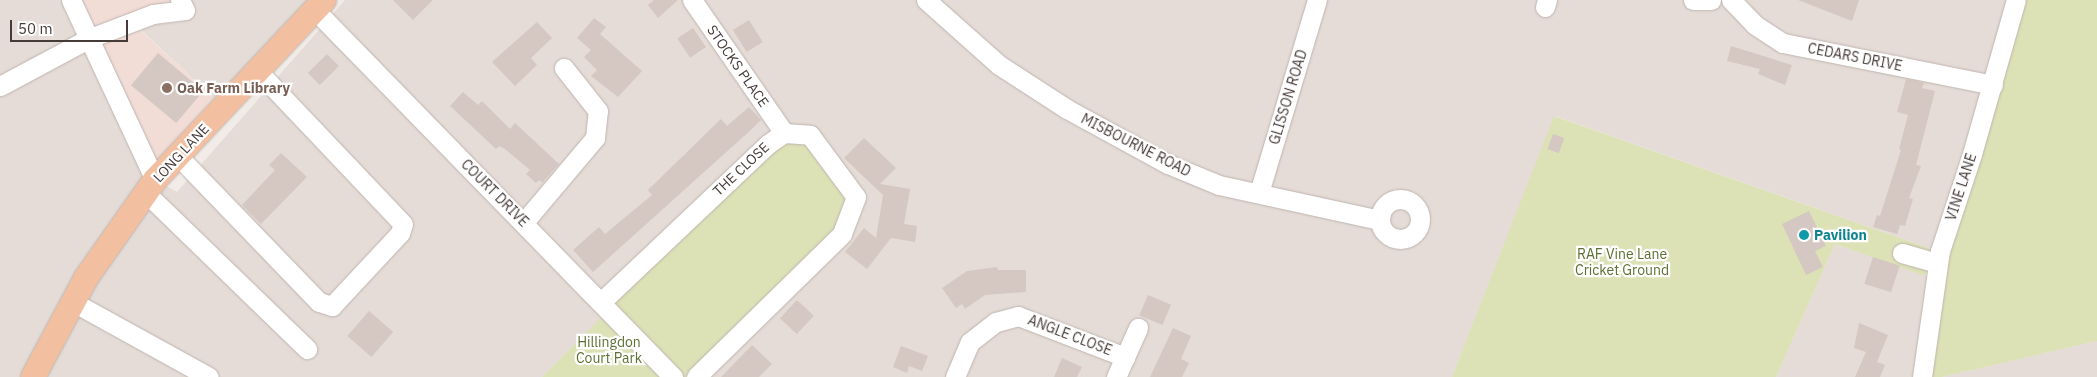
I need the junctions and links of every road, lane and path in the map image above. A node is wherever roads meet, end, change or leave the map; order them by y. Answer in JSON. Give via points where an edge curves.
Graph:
{"nodes":[{"id":1,"x":71,"y":0,"type":"edge"},
{"id":2,"x":180,"y":0,"type":"edge"},
{"id":3,"x":692,"y":0,"type":"edge"},
{"id":4,"x":926,"y":0,"type":"edge"},
{"id":5,"x":1317,"y":0,"type":"edge"},
{"id":6,"x":1693,"y":0,"type":"edge"},
{"id":7,"x":1711,"y":0,"type":"edge"},
{"id":8,"x":1731,"y":0,"type":"edge"},
{"id":9,"x":2016,"y":0,"type":"edge"},
{"id":10,"x":320,"y":5,"type":"edge"},
{"id":11,"x":90,"y":38,"type":"junction"},
{"id":12,"x":564,"y":68,"type":"dead end"},
{"id":13,"x":258,"y":71,"type":"junction"},
{"id":14,"x":1993,"y":85,"type":"junction"},
{"id":15,"x":0,"y":86,"type":"edge"},
{"id":16,"x":784,"y":133,"type":"junction"},
{"id":17,"x":178,"y":156,"type":"junction"},
{"id":18,"x":151,"y":187,"type":"junction"},
{"id":19,"x":1258,"y":193,"type":"junction"},
{"id":20,"x":1380,"y":220,"type":"dead end"},
{"id":21,"x":524,"y":222,"type":"junction"},
{"id":22,"x":1902,"y":252,"type":"dead end"},
{"id":23,"x":1938,"y":263,"type":"junction"},
{"id":24,"x":73,"y":302,"type":"junction"},
{"id":25,"x":600,"y":302,"type":"junction"},
{"id":26,"x":1138,"y":328,"type":"dead end"},
{"id":27,"x":307,"y":349,"type":"dead end"},
{"id":28,"x":1125,"y":357,"type":"junction"},
{"id":29,"x":33,"y":377,"type":"edge"},
{"id":30,"x":209,"y":377,"type":"edge"},
{"id":31,"x":672,"y":377,"type":"edge"},
{"id":32,"x":696,"y":377,"type":"edge"},
{"id":33,"x":955,"y":377,"type":"edge"},
{"id":34,"x":1116,"y":377,"type":"edge"},
{"id":35,"x":1922,"y":377,"type":"edge"}],
"edges":[{"from":1,"to":11,"type":"street"},
{"from":2,"to":11,"type":"street","via":[[185,10],[153,14]]},
{"from":3,"to":16,"type":"street","name":"STOCKS PLACE"},
{"from":4,"to":19,"type":"street","name":"MISBOURNE ROAD","via":[[999,65],[1067,109],[1168,164],[1219,185]]},
{"from":5,"to":19,"type":"street","name":"GLISSON ROAD"},
{"from":6,"to":7,"type":"street"},
{"from":8,"to":14,"type":"street","name":"CEDARS DRIVE","via":[[1755,25],[1783,43]]},
{"from":9,"to":14,"type":"street","name":"VINE LANE"},
{"from":10,"to":13,"type":"main road","name":"LONG LANE"},
{"from":10,"to":21,"type":"street","name":"COURT DRIVE"},
{"from":11,"to":15,"type":"street"},
{"from":11,"to":18,"type":"street"},
{"from":12,"to":21,"type":"street","via":[[598,111],[595,138]]},
{"from":13,"to":17,"type":"main road","name":"LONG LANE"},
{"from":13,"to":17,"type":"street","via":[[403,224],[400,232],[332,306],[319,302]]},
{"from":14,"to":23,"type":"street","name":"VINE LANE"},
{"from":16,"to":25,"type":"street","name":"THE CLOSE","via":[[768,144]]},
{"from":16,"to":32,"type":"street","via":[[810,135],[856,197],[842,234]]},
{"from":17,"to":18,"type":"main road","name":"LONG LANE"},
{"from":18,"to":24,"type":"main road","name":"LONG LANE","via":[[86,278]]},
{"from":18,"to":27,"type":"street"},
{"from":19,"to":20,"type":"street","name":"MISBOURNE ROAD"},
{"from":21,"to":25,"type":"street","name":"COURT DRIVE"},
{"from":22,"to":23,"type":"street"},
{"from":23,"to":35,"type":"street","name":"VINE LANE"},
{"from":24,"to":29,"type":"main road","name":"LONG LANE"},
{"from":24,"to":30,"type":"street"},
{"from":25,"to":31,"type":"street","name":"COURT DRIVE"},
{"from":26,"to":28,"type":"street","name":"ANGLE CLOSE"},
{"from":28,"to":33,"type":"street","name":"ANGLE CLOSE","via":[[1059,329],[1018,316],[996,322],[970,342]]},
{"from":28,"to":34,"type":"street","name":"ANGLE CLOSE"}]}
